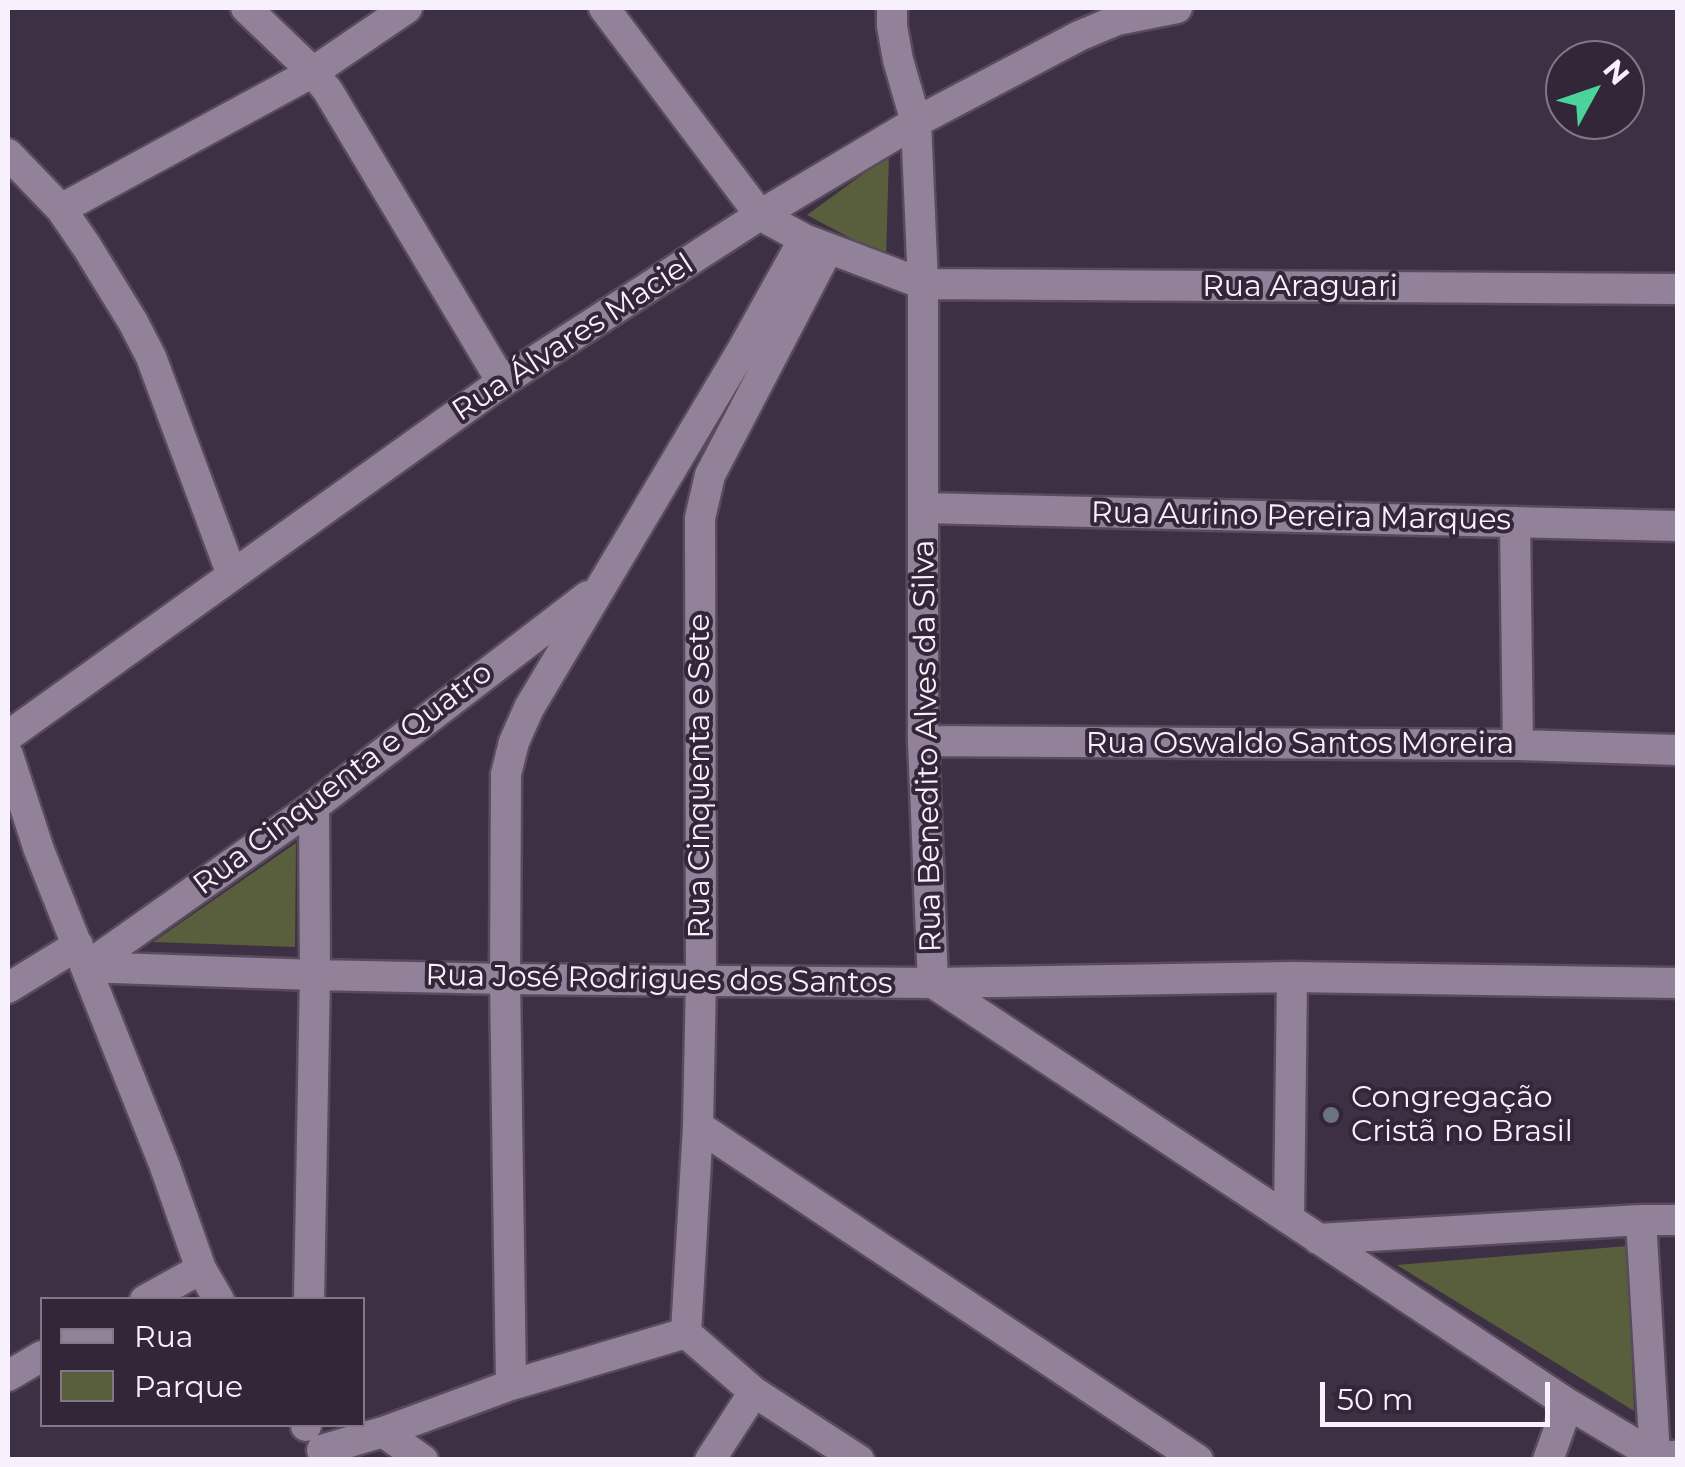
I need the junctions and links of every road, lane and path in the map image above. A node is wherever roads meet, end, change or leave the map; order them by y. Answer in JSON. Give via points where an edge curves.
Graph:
{"nodes":[{"id":1,"x":246,"y":8,"type":"edge"},
{"id":2,"x":406,"y":8,"type":"edge"},
{"id":3,"x":604,"y":8,"type":"edge"},
{"id":4,"x":892,"y":8,"type":"edge"},
{"id":5,"x":1177,"y":8,"type":"edge"},
{"id":6,"x":313,"y":72,"type":"junction"},
{"id":7,"x":916,"y":122,"type":"junction"},
{"id":8,"x":8,"y":154,"type":"edge"},
{"id":9,"x":61,"y":210,"type":"junction"},
{"id":10,"x":760,"y":215,"type":"junction"},
{"id":11,"x":816,"y":244,"type":"junction"},
{"id":12,"x":924,"y":284,"type":"junction"},
{"id":13,"x":1678,"y":289,"type":"edge"},
{"id":14,"x":502,"y":382,"type":"junction"},
{"id":15,"x":924,"y":508,"type":"junction"},
{"id":16,"x":1515,"y":522,"type":"junction"},
{"id":17,"x":1678,"y":526,"type":"edge"},
{"id":18,"x":232,"y":575,"type":"junction"},
{"id":19,"x":598,"y":588,"type":"junction"},
{"id":20,"x":8,"y":736,"type":"edge"},
{"id":21,"x":923,"y":741,"type":"junction"},
{"id":22,"x":1518,"y":745,"type":"junction"},
{"id":23,"x":1678,"y":750,"type":"edge"},
{"id":24,"x":8,"y":755,"type":"edge"},
{"id":25,"x":314,"y":806,"type":"junction"},
{"id":26,"x":82,"y":956,"type":"junction"},
{"id":27,"x":316,"y":976,"type":"junction"},
{"id":28,"x":1292,"y":977,"type":"junction"},
{"id":29,"x":504,"y":979,"type":"junction"},
{"id":30,"x":701,"y":979,"type":"junction"},
{"id":31,"x":933,"y":983,"type":"junction"},
{"id":32,"x":1678,"y":983,"type":"edge"},
{"id":33,"x":8,"y":988,"type":"edge"},
{"id":34,"x":698,"y":1126,"type":"junction"},
{"id":35,"x":1290,"y":1219,"type":"junction"},
{"id":36,"x":1641,"y":1220,"type":"junction"},
{"id":37,"x":1678,"y":1220,"type":"edge"},
{"id":38,"x":1318,"y":1239,"type":"junction"},
{"id":39,"x":201,"y":1269,"type":"junction"},
{"id":40,"x":151,"y":1297,"type":"edge"},
{"id":41,"x":218,"y":1297,"type":"edge"},
{"id":42,"x":309,"y":1297,"type":"edge"},
{"id":43,"x":686,"y":1333,"type":"junction"},
{"id":44,"x":40,"y":1357,"type":"edge"},
{"id":45,"x":8,"y":1376,"type":"edge"},
{"id":46,"x":511,"y":1385,"type":"junction"},
{"id":47,"x":754,"y":1392,"type":"junction"},
{"id":48,"x":1568,"y":1404,"type":"junction"},
{"id":49,"x":383,"y":1432,"type":"junction"},
{"id":50,"x":314,"y":1437,"type":"edge"},
{"id":51,"x":1662,"y":1457,"type":"edge"},
{"id":52,"x":424,"y":1460,"type":"edge"},
{"id":53,"x":710,"y":1460,"type":"edge"},
{"id":54,"x":859,"y":1460,"type":"edge"},
{"id":55,"x":1198,"y":1460,"type":"edge"},
{"id":56,"x":1548,"y":1460,"type":"edge"}],
"edges":[{"from":1,"to":6,"type":"street"},
{"from":2,"to":6,"type":"street"},
{"from":3,"to":10,"type":"street"},
{"from":4,"to":7,"type":"street","name":"Rua Benedito Alves da Silva"},
{"from":5,"to":7,"type":"street","name":"Rua Álvares Maciel","via":[[1079,36]]},
{"from":6,"to":9,"type":"street"},
{"from":6,"to":14,"type":"street"},
{"from":7,"to":10,"type":"street","name":"Rua Álvares Maciel"},
{"from":7,"to":12,"type":"street","name":"Rua Benedito Alves da Silva"},
{"from":8,"to":9,"type":"street"},
{"from":9,"to":18,"type":"street","via":[[151,358]]},
{"from":10,"to":11,"type":"street","name":"Rua Araguari"},
{"from":10,"to":14,"type":"street","name":"Rua Álvares Maciel"},
{"from":11,"to":12,"type":"street","name":"Rua Araguari"},
{"from":11,"to":19,"type":"street","via":[[741,352]]},
{"from":11,"to":30,"type":"street","name":"Rua Cinquenta e Sete","via":[[716,462],[700,518]]},
{"from":12,"to":13,"type":"street","name":"Rua Araguari"},
{"from":12,"to":15,"type":"street","name":"Rua Benedito Alves da Silva"},
{"from":14,"to":18,"type":"street","name":"Rua Álvares Maciel"},
{"from":15,"to":16,"type":"street","name":"Rua Aurino Pereira Marques"},
{"from":15,"to":21,"type":"street","name":"Rua Benedito Alves da Silva"},
{"from":16,"to":17,"type":"street","name":"Rua Aurino Pereira Marques"},
{"from":16,"to":22,"type":"street"},
{"from":18,"to":20,"type":"street","name":"Rua Álvares Maciel"},
{"from":19,"to":25,"type":"street","name":"Rua Cinquenta e Quatro"},
{"from":19,"to":29,"type":"street","via":[[529,708],[506,774]]},
{"from":21,"to":22,"type":"street","name":"Rua Oswaldo Santos Moreira"},
{"from":21,"to":31,"type":"street","name":"Rua Benedito Alves da Silva"},
{"from":22,"to":23,"type":"street","name":"Rua Oswaldo Santos Moreira"},
{"from":24,"to":26,"type":"street"},
{"from":25,"to":26,"type":"street","name":"Rua Cinquenta e Quatro"},
{"from":25,"to":27,"type":"street"},
{"from":26,"to":27,"type":"street","name":"Rua José Rodrigues dos Santos"},
{"from":26,"to":33,"type":"street","name":"Rua Cinquenta e Quatro"},
{"from":26,"to":39,"type":"street"},
{"from":27,"to":29,"type":"street","name":"Rua José Rodrigues dos Santos"},
{"from":27,"to":42,"type":"street"},
{"from":28,"to":31,"type":"street","name":"Rua José Rodrigues dos Santos"},
{"from":28,"to":32,"type":"street","name":"Rua José Rodrigues dos Santos"},
{"from":28,"to":35,"type":"street"},
{"from":29,"to":30,"type":"street","name":"Rua José Rodrigues dos Santos"},
{"from":29,"to":46,"type":"street"},
{"from":30,"to":31,"type":"street","name":"Rua José Rodrigues dos Santos"},
{"from":30,"to":34,"type":"street","name":"Rua Cinquenta e Sete"},
{"from":31,"to":35,"type":"street","name":"Rua Benedito Alves da Silva"},
{"from":34,"to":43,"type":"street","name":"Rua Cinquenta e Sete"},
{"from":34,"to":55,"type":"street"},
{"from":35,"to":38,"type":"street","name":"Rua Benedito Alves da Silva"},
{"from":36,"to":37,"type":"street"},
{"from":36,"to":38,"type":"street"},
{"from":36,"to":51,"type":"street"},
{"from":38,"to":48,"type":"street","name":"Rua Benedito Alves da Silva"},
{"from":39,"to":40,"type":"street"},
{"from":39,"to":41,"type":"street"},
{"from":43,"to":46,"type":"street"},
{"from":43,"to":47,"type":"street"},
{"from":44,"to":45,"type":"street"},
{"from":46,"to":49,"type":"street"},
{"from":47,"to":53,"type":"street"},
{"from":47,"to":54,"type":"street"},
{"from":48,"to":51,"type":"street","name":"Rua Benedito Alves da Silva"},
{"from":48,"to":56,"type":"street"},
{"from":49,"to":50,"type":"street"},
{"from":49,"to":52,"type":"street"}]}
